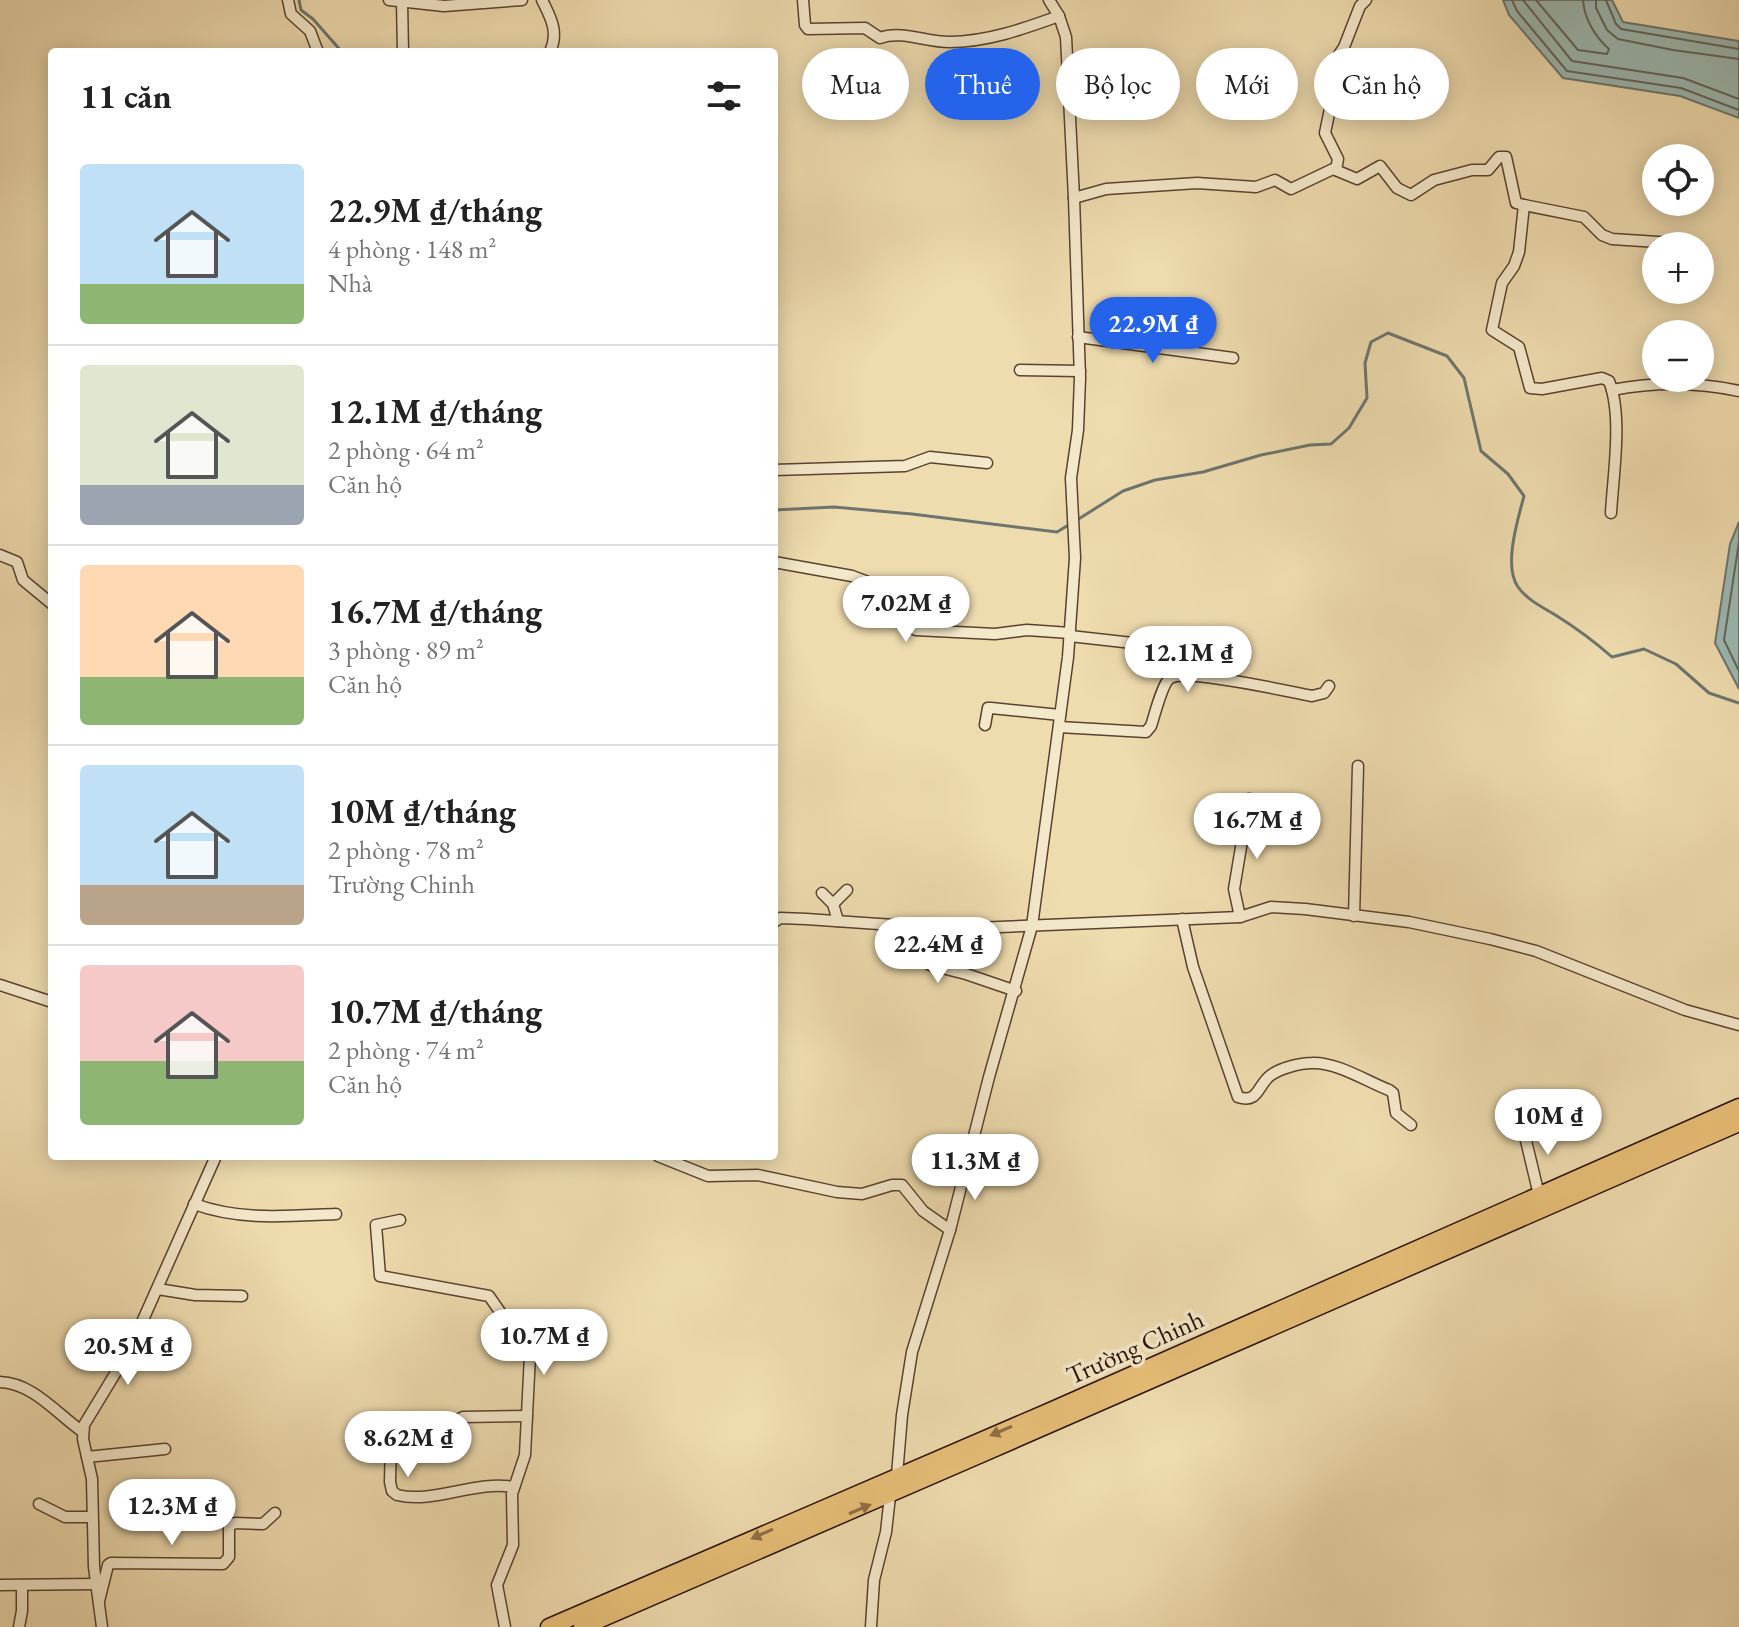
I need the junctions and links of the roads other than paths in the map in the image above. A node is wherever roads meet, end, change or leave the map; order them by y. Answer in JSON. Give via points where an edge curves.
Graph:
{"nodes":[{"id":1,"x":288,"y":0,"type":"edge"},
{"id":2,"x":389,"y":0,"type":"edge"},
{"id":3,"x":522,"y":0,"type":"edge"},
{"id":4,"x":542,"y":0,"type":"edge"},
{"id":5,"x":803,"y":0,"type":"edge"},
{"id":6,"x":1049,"y":0,"type":"edge"},
{"id":7,"x":1366,"y":0,"type":"edge"},
{"id":8,"x":402,"y":2,"type":"edge"},
{"id":9,"x":1059,"y":16,"type":"junction"},
{"id":10,"x":316,"y":48,"type":"edge"},
{"id":11,"x":403,"y":48,"type":"edge"},
{"id":12,"x":556,"y":48,"type":"edge"},
{"id":13,"x":1336,"y":170,"type":"junction"},
{"id":14,"x":1074,"y":198,"type":"junction"},
{"id":15,"x":1524,"y":205,"type":"junction"},
{"id":16,"x":1642,"y":241,"type":"edge"},
{"id":17,"x":1078,"y":337,"type":"junction"},
{"id":18,"x":1233,"y":358,"type":"dead end"},
{"id":19,"x":1020,"y":370,"type":"dead end"},
{"id":20,"x":1080,"y":371,"type":"junction"},
{"id":21,"x":1612,"y":390,"type":"junction"},
{"id":22,"x":1739,"y":391,"type":"edge"},
{"id":23,"x":987,"y":463,"type":"dead end"},
{"id":24,"x":778,"y":470,"type":"edge"},
{"id":25,"x":1611,"y":513,"type":"dead end"},
{"id":26,"x":0,"y":555,"type":"edge"},
{"id":27,"x":778,"y":563,"type":"edge"},
{"id":28,"x":48,"y":601,"type":"edge"},
{"id":29,"x":1070,"y":634,"type":"junction"},
{"id":30,"x":1168,"y":647,"type":"dead end"},
{"id":31,"x":1329,"y":686,"type":"dead end"},
{"id":32,"x":1060,"y":715,"type":"junction"},
{"id":33,"x":985,"y":725,"type":"dead end"},
{"id":34,"x":1059,"y":727,"type":"junction"},
{"id":35,"x":1358,"y":766,"type":"dead end"},
{"id":36,"x":1249,"y":799,"type":"dead end"},
{"id":37,"x":847,"y":890,"type":"dead end"},
{"id":38,"x":822,"y":893,"type":"dead end"},
{"id":39,"x":833,"y":904,"type":"junction"},
{"id":40,"x":1354,"y":916,"type":"junction"},
{"id":41,"x":1240,"y":917,"type":"junction"},
{"id":42,"x":778,"y":919,"type":"edge"},
{"id":43,"x":1182,"y":919,"type":"junction"},
{"id":44,"x":838,"y":921,"type":"junction"},
{"id":45,"x":1032,"y":926,"type":"junction"},
{"id":46,"x":930,"y":928,"type":"junction"},
{"id":47,"x":0,"y":985,"type":"edge"},
{"id":48,"x":1016,"y":991,"type":"junction"},
{"id":49,"x":48,"y":1001,"type":"edge"},
{"id":50,"x":1739,"y":1025,"type":"edge"},
{"id":51,"x":1739,"y":1107,"type":"edge"},
{"id":52,"x":1739,"y":1123,"type":"edge"},
{"id":53,"x":1411,"y":1125,"type":"dead end"},
{"id":54,"x":1523,"y":1128,"type":"dead end"},
{"id":55,"x":214,"y":1160,"type":"edge"},
{"id":56,"x":668,"y":1160,"type":"edge"},
{"id":57,"x":1539,"y":1195,"type":"junction"},
{"id":58,"x":194,"y":1204,"type":"junction"},
{"id":59,"x":336,"y":1214,"type":"dead end"},
{"id":60,"x":400,"y":1220,"type":"dead end"},
{"id":61,"x":950,"y":1230,"type":"junction"},
{"id":62,"x":158,"y":1289,"type":"junction"},
{"id":63,"x":242,"y":1296,"type":"dead end"},
{"id":64,"x":0,"y":1382,"type":"edge"},
{"id":65,"x":527,"y":1416,"type":"junction"},
{"id":66,"x":424,"y":1428,"type":"dead end"},
{"id":67,"x":353,"y":1431,"type":"dead end"},
{"id":68,"x":83,"y":1432,"type":"junction"},
{"id":69,"x":165,"y":1449,"type":"dead end"},
{"id":70,"x":87,"y":1457,"type":"junction"},
{"id":71,"x":897,"y":1475,"type":"junction"},
{"id":72,"x":514,"y":1487,"type":"junction"},
{"id":73,"x":890,"y":1496,"type":"junction"},
{"id":74,"x":39,"y":1504,"type":"dead end"},
{"id":75,"x":275,"y":1513,"type":"dead end"},
{"id":76,"x":92,"y":1517,"type":"junction"},
{"id":77,"x":96,"y":1584,"type":"junction"},
{"id":78,"x":0,"y":1585,"type":"edge"},
{"id":79,"x":22,"y":1585,"type":"junction"},
{"id":80,"x":98,"y":1603,"type":"junction"},
{"id":81,"x":19,"y":1627,"type":"edge"},
{"id":82,"x":102,"y":1627,"type":"edge"},
{"id":83,"x":505,"y":1627,"type":"edge"},
{"id":84,"x":549,"y":1627,"type":"edge"},
{"id":85,"x":582,"y":1627,"type":"edge"},
{"id":86,"x":871,"y":1627,"type":"edge"}],
"edges":[{"from":1,"to":10,"type":"street","via":[[291,14],[310,31]]},
{"from":2,"to":8,"type":"street"},
{"from":3,"to":8,"type":"street","via":[[460,6]]},
{"from":4,"to":12,"type":"street","via":[[554,27]]},
{"from":5,"to":9,"type":"street","via":[[808,29],[859,28],[880,38],[897,35],[937,42],[985,40]]},
{"from":6,"to":9,"type":"street"},
{"from":7,"to":13,"type":"street","via":[[1332,65],[1325,133],[1337,155]]},
{"from":8,"to":11,"type":"street"},
{"from":9,"to":14,"type":"street","via":[[1067,55]]},
{"from":13,"to":14,"type":"street","via":[[1291,189],[1275,180],[1256,187],[1197,183],[1106,189]]},
{"from":13,"to":15,"type":"street","via":[[1357,179],[1382,166],[1397,188],[1411,195],[1434,180],[1488,170],[1504,156],[1516,203]]},
{"from":14,"to":17,"type":"street"},
{"from":15,"to":16,"type":"street","via":[[1584,217],[1612,239]]},
{"from":15,"to":21,"type":"street","via":[[1519,252],[1502,283],[1492,330],[1519,347],[1530,388],[1602,378]]},
{"from":17,"to":18,"type":"street"},
{"from":17,"to":20,"type":"street"},
{"from":19,"to":20,"type":"street"},
{"from":20,"to":29,"type":"street","via":[[1071,478],[1075,558]]},
{"from":21,"to":22,"type":"street","via":[[1644,384]]},
{"from":21,"to":25,"type":"street"},
{"from":23,"to":24,"type":"street","via":[[930,457],[905,466]]},
{"from":26,"to":28,"type":"street","via":[[17,562],[23,580]]},
{"from":27,"to":29,"type":"street","via":[[876,585],[886,614],[916,630]]},
{"from":29,"to":30,"type":"street"},
{"from":29,"to":32,"type":"street"},
{"from":31,"to":34,"type":"street","via":[[1312,696],[1210,677],[1174,677],[1167,681],[1146,732]]},
{"from":32,"to":33,"type":"street","via":[[988,708]]},
{"from":32,"to":34,"type":"street"},
{"from":34,"to":45,"type":"street"},
{"from":35,"to":40,"type":"street"},
{"from":36,"to":41,"type":"street","via":[[1234,889]]},
{"from":37,"to":39,"type":"street"},
{"from":38,"to":39,"type":"street"},
{"from":39,"to":44,"type":"street"},
{"from":40,"to":41,"type":"street","via":[[1271,907]]},
{"from":40,"to":50,"type":"street","via":[[1409,922],[1536,951],[1685,1010]]},
{"from":41,"to":43,"type":"street"},
{"from":42,"to":44,"type":"street"},
{"from":43,"to":45,"type":"street"},
{"from":43,"to":53,"type":"street","via":[[1238,1097],[1254,1097],[1271,1075],[1285,1069],[1324,1063],[1389,1090],[1396,1113]]},
{"from":44,"to":46,"type":"street"},
{"from":45,"to":46,"type":"street"},
{"from":45,"to":48,"type":"street"},
{"from":46,"to":48,"type":"street","via":[[930,965]]},
{"from":47,"to":49,"type":"street"},
{"from":48,"to":61,"type":"street"},
{"from":51,"to":57,"type":"highway","name":"Trường Chinh"},
{"from":52,"to":73,"type":"highway","name":"Trường Chinh"},
{"from":54,"to":57,"type":"street"},
{"from":55,"to":58,"type":"street"},
{"from":56,"to":61,"type":"street","via":[[708,1176],[758,1175],[837,1192],[862,1194],[902,1185],[923,1211]]},
{"from":57,"to":71,"type":"highway","name":"Trường Chinh","one_way":true},
{"from":58,"to":59,"type":"street","via":[[251,1217]]},
{"from":58,"to":62,"type":"street"},
{"from":60,"to":65,"type":"street","via":[[376,1225],[380,1276],[491,1298],[529,1353]]},
{"from":61,"to":71,"type":"street","via":[[912,1352]]},
{"from":62,"to":63,"type":"street"},
{"from":62,"to":68,"type":"street"},
{"from":64,"to":68,"type":"street","via":[[29,1389]]},
{"from":65,"to":66,"type":"street","via":[[463,1417]]},
{"from":65,"to":72,"type":"street","via":[[523,1461]]},
{"from":67,"to":72,"type":"street","via":[[388,1433],[391,1487],[397,1495]]},
{"from":68,"to":70,"type":"street"},
{"from":69,"to":70,"type":"street"},
{"from":70,"to":76,"type":"street"},
{"from":71,"to":73,"type":"street"},
{"from":71,"to":84,"type":"highway","name":"Trường Chinh","one_way":true},
{"from":72,"to":83,"type":"street","via":[[513,1545],[497,1585]]},
{"from":85,"to":73,"type":"highway","name":"Trường Chinh","one_way":true},
{"from":73,"to":86,"type":"street"},
{"from":74,"to":76,"type":"street","via":[[65,1517]]},
{"from":75,"to":80,"type":"street","via":[[263,1524],[229,1526],[229,1557],[223,1564],[111,1563]]},
{"from":76,"to":77,"type":"street"},
{"from":77,"to":79,"type":"street"},
{"from":77,"to":80,"type":"street"},
{"from":78,"to":79,"type":"street"},
{"from":79,"to":81,"type":"street"},
{"from":80,"to":82,"type":"street"}]}
